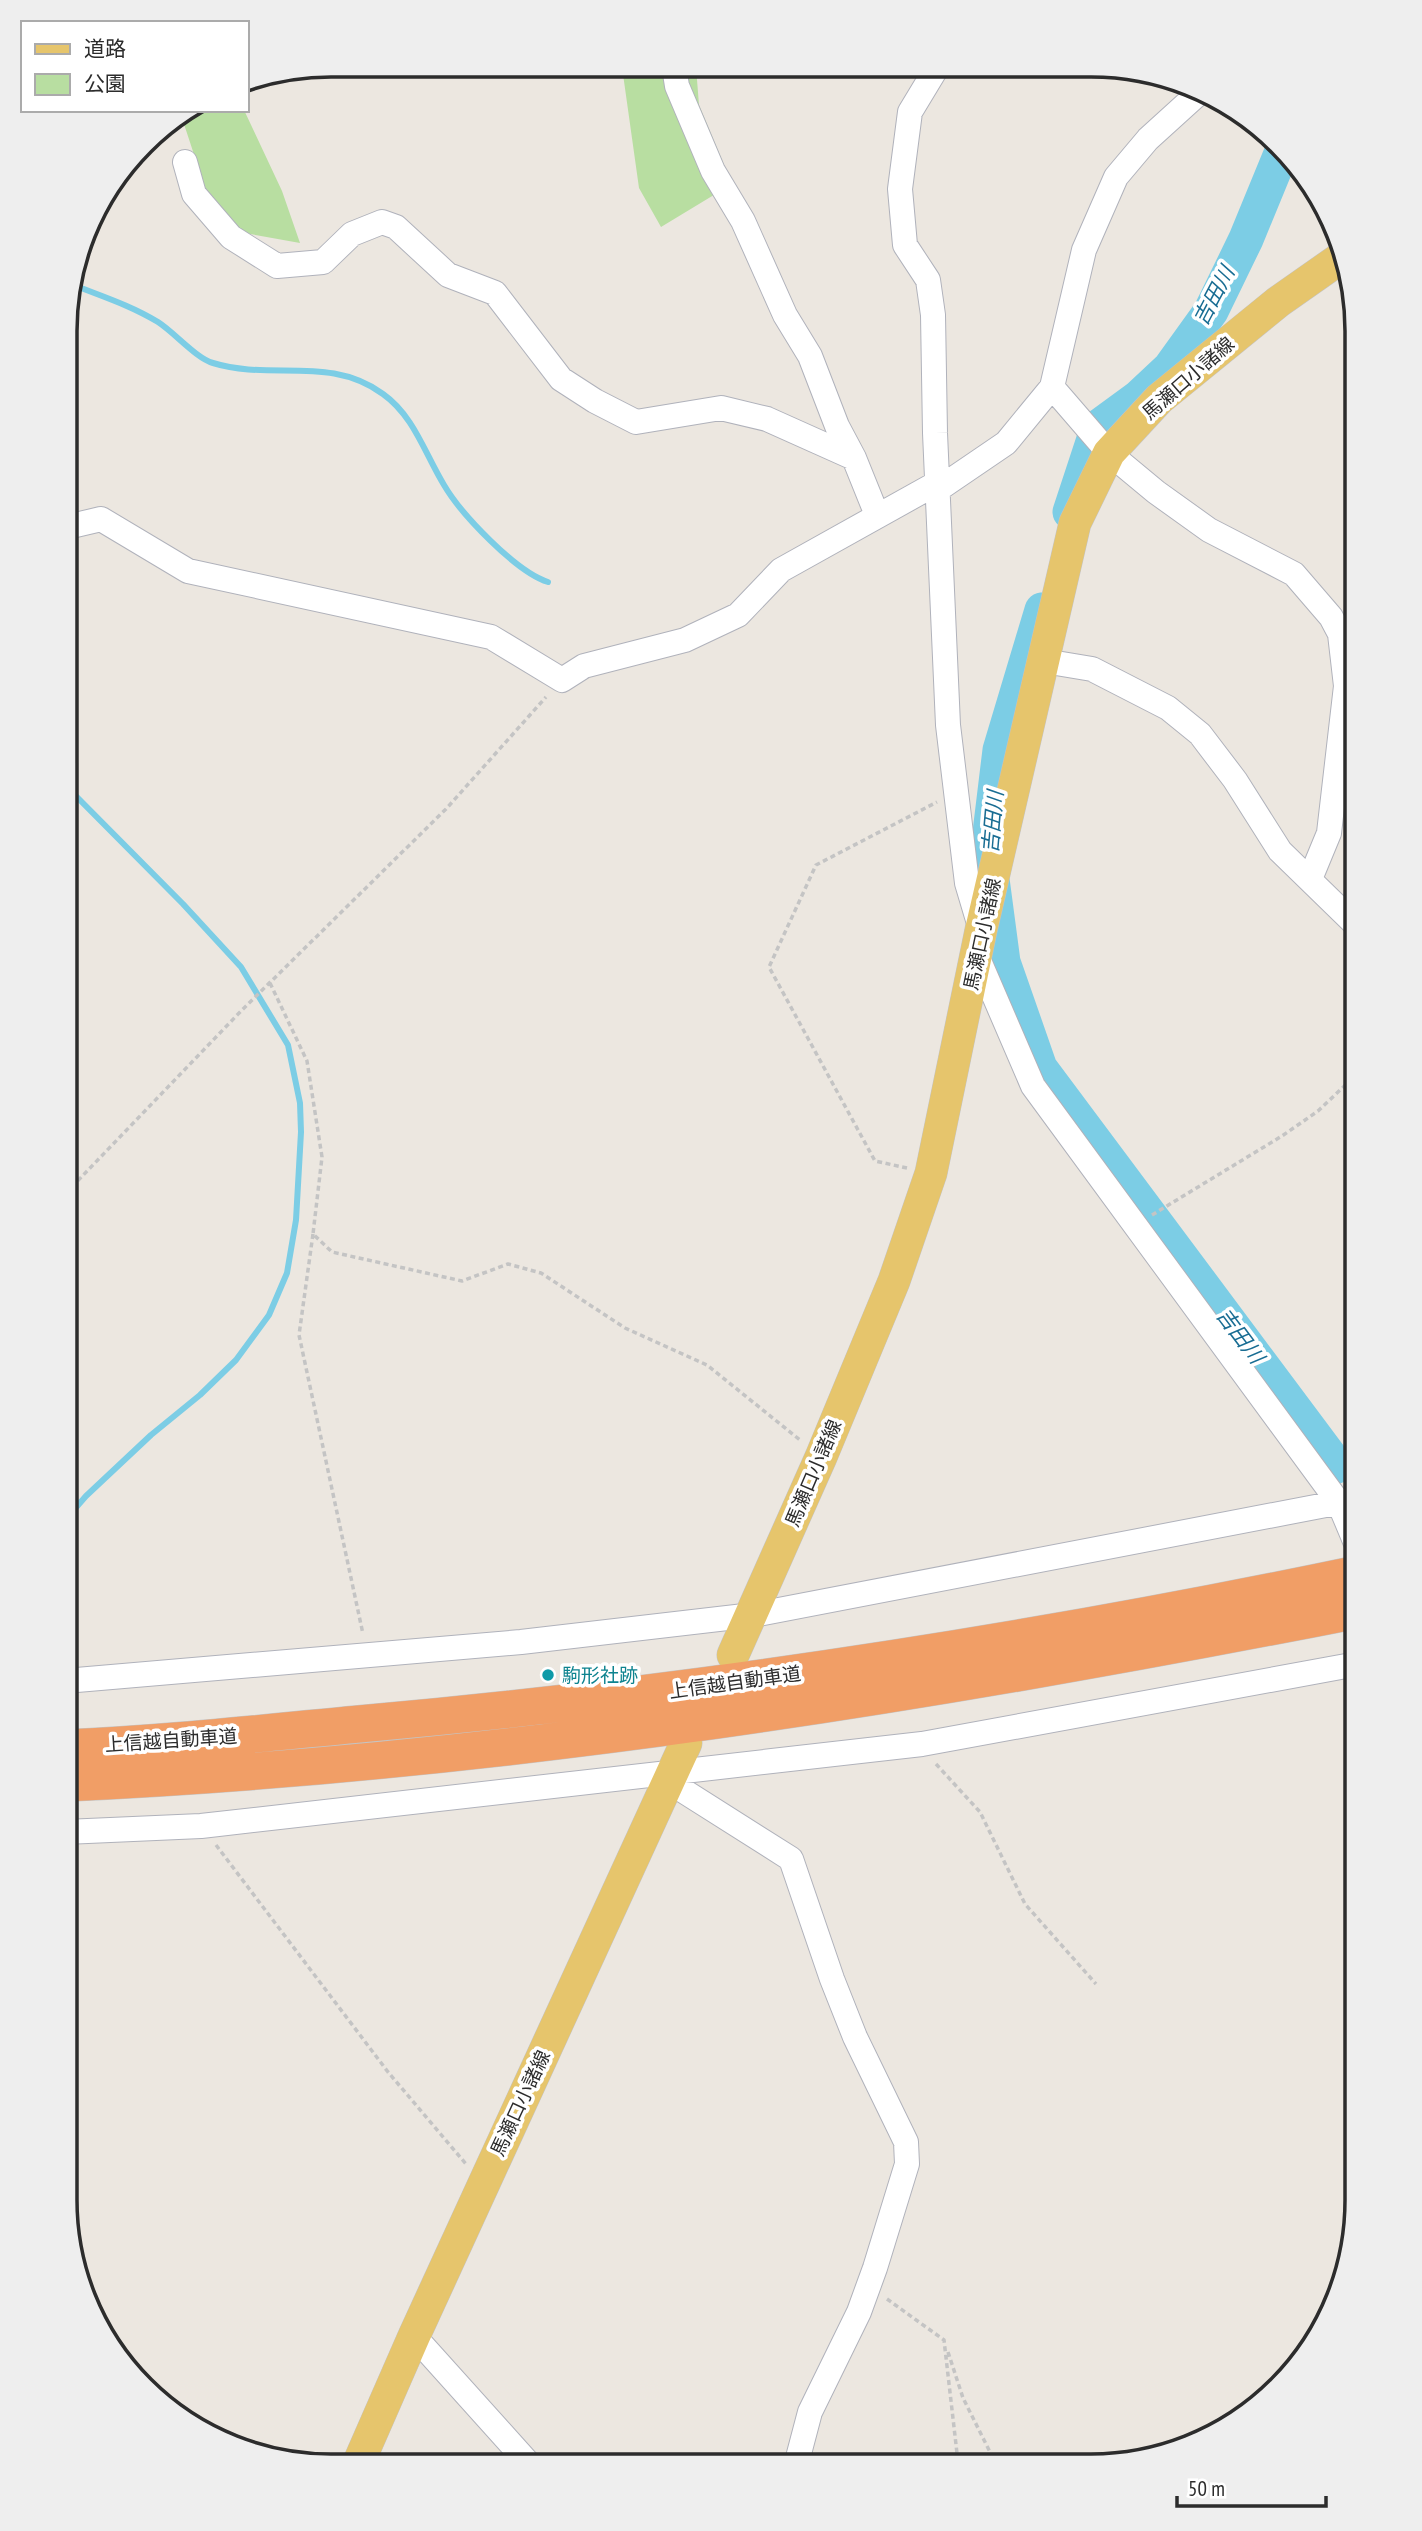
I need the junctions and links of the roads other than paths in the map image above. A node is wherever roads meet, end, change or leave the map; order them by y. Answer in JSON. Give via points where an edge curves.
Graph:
{"nodes":[{"id":1,"x":676,"y":77,"type":"edge"},
{"id":2,"x":931,"y":77,"type":"edge"},
{"id":3,"x":1193,"y":98,"type":"edge"},
{"id":4,"x":185,"y":162,"type":"dead end"},
{"id":5,"x":1335,"y":262,"type":"edge"},
{"id":6,"x":1052,"y":387,"type":"junction"},
{"id":7,"x":1109,"y":453,"type":"junction"},
{"id":8,"x":854,"y":458,"type":"junction"},
{"id":9,"x":937,"y":487,"type":"junction"},
{"id":10,"x":877,"y":515,"type":"junction"},
{"id":11,"x":77,"y":525,"type":"edge"},
{"id":12,"x":1044,"y":661,"type":"junction"},
{"id":13,"x":1345,"y":677,"type":"edge"},
{"id":14,"x":1345,"y":695,"type":"edge"},
{"id":15,"x":1310,"y":879,"type":"junction"},
{"id":16,"x":1345,"y":914,"type":"edge"},
{"id":17,"x":979,"y":943,"type":"junction"},
{"id":18,"x":1345,"y":1497,"type":"edge"},
{"id":19,"x":1345,"y":1502,"type":"edge"},
{"id":20,"x":1345,"y":1560,"type":"edge"},
{"id":21,"x":1345,"y":1611,"type":"edge"},
{"id":22,"x":753,"y":1615,"type":"junction"},
{"id":23,"x":733,"y":1656,"type":"dead end"},
{"id":24,"x":1345,"y":1666,"type":"edge"},
{"id":25,"x":77,"y":1680,"type":"edge"},
{"id":26,"x":686,"y":1742,"type":"dead end"},
{"id":27,"x":77,"y":1747,"type":"edge"},
{"id":28,"x":671,"y":1776,"type":"junction"},
{"id":29,"x":77,"y":1782,"type":"edge"},
{"id":30,"x":77,"y":1831,"type":"edge"},
{"id":31,"x":414,"y":2336,"type":"junction"},
{"id":32,"x":362,"y":2454,"type":"edge"},
{"id":33,"x":520,"y":2454,"type":"edge"},
{"id":34,"x":799,"y":2454,"type":"edge"}],
"edges":[{"from":1,"to":8,"type":"street","via":[[713,171],[743,221],[785,316],[810,356]]},
{"from":2,"to":9,"type":"street","via":[[910,113],[900,189],[905,245],[928,279],[933,316]]},
{"from":3,"to":6,"type":"street","via":[[1148,139],[1116,177],[1084,250]]},
{"from":4,"to":8,"type":"street","via":[[194,194],[231,237],[277,266],[323,262],[352,234],[382,222],[397,227],[448,275],[495,293],[561,379],[636,422],[721,408],[767,419]]},
{"from":5,"to":7,"type":"main road","name":"馬瀬口小諸線","via":[[1159,399]]},
{"from":6,"to":7,"type":"street"},
{"from":6,"to":9,"type":"street","via":[[1006,443]]},
{"from":7,"to":12,"type":"main road","name":"馬瀬口小諸線","via":[[1075,523]]},
{"from":7,"to":13,"type":"street","via":[[1209,530],[1294,574],[1340,634]]},
{"from":8,"to":10,"type":"street"},
{"from":9,"to":10,"type":"street"},
{"from":9,"to":17,"type":"street","via":[[948,725]]},
{"from":10,"to":11,"type":"street","via":[[780,570],[738,615],[685,640],[584,666],[562,680],[491,637],[188,571],[101,519]]},
{"from":12,"to":15,"type":"street","via":[[1092,669],[1168,708],[1199,734],[1280,851]]},
{"from":12,"to":17,"type":"main road","name":"馬瀬口小諸線"},
{"from":14,"to":15,"type":"street","via":[[1329,833]]},
{"from":15,"to":16,"type":"street"},
{"from":17,"to":18,"type":"street","via":[[1033,1086]]},
{"from":17,"to":22,"type":"main road","name":"馬瀬口小諸線","via":[[931,1173],[894,1281]]},
{"from":19,"to":22,"type":"street"},
{"from":20,"to":27,"type":"highway","name":"上信越自動車道","via":[[1028,1637],[734,1683],[420,1719]]},
{"from":21,"to":29,"type":"highway","name":"上信越自動車道","via":[[1029,1672],[726,1719],[417,1756]]},
{"from":22,"to":23,"type":"main road","name":"馬瀬口小諸線"},
{"from":22,"to":25,"type":"street","via":[[521,1642]]},
{"from":24,"to":28,"type":"street","via":[[922,1744]]},
{"from":26,"to":28,"type":"main road","name":"馬瀬口小諸線"},
{"from":28,"to":30,"type":"street","via":[[201,1826]]},
{"from":28,"to":31,"type":"main road","name":"馬瀬口小諸線"},
{"from":28,"to":34,"type":"street","via":[[791,1859],[832,1979],[906,2143],[907,2164],[868,2286],[810,2412]]},
{"from":31,"to":32,"type":"main road","name":"馬瀬口小諸線"},
{"from":31,"to":33,"type":"street"}]}
